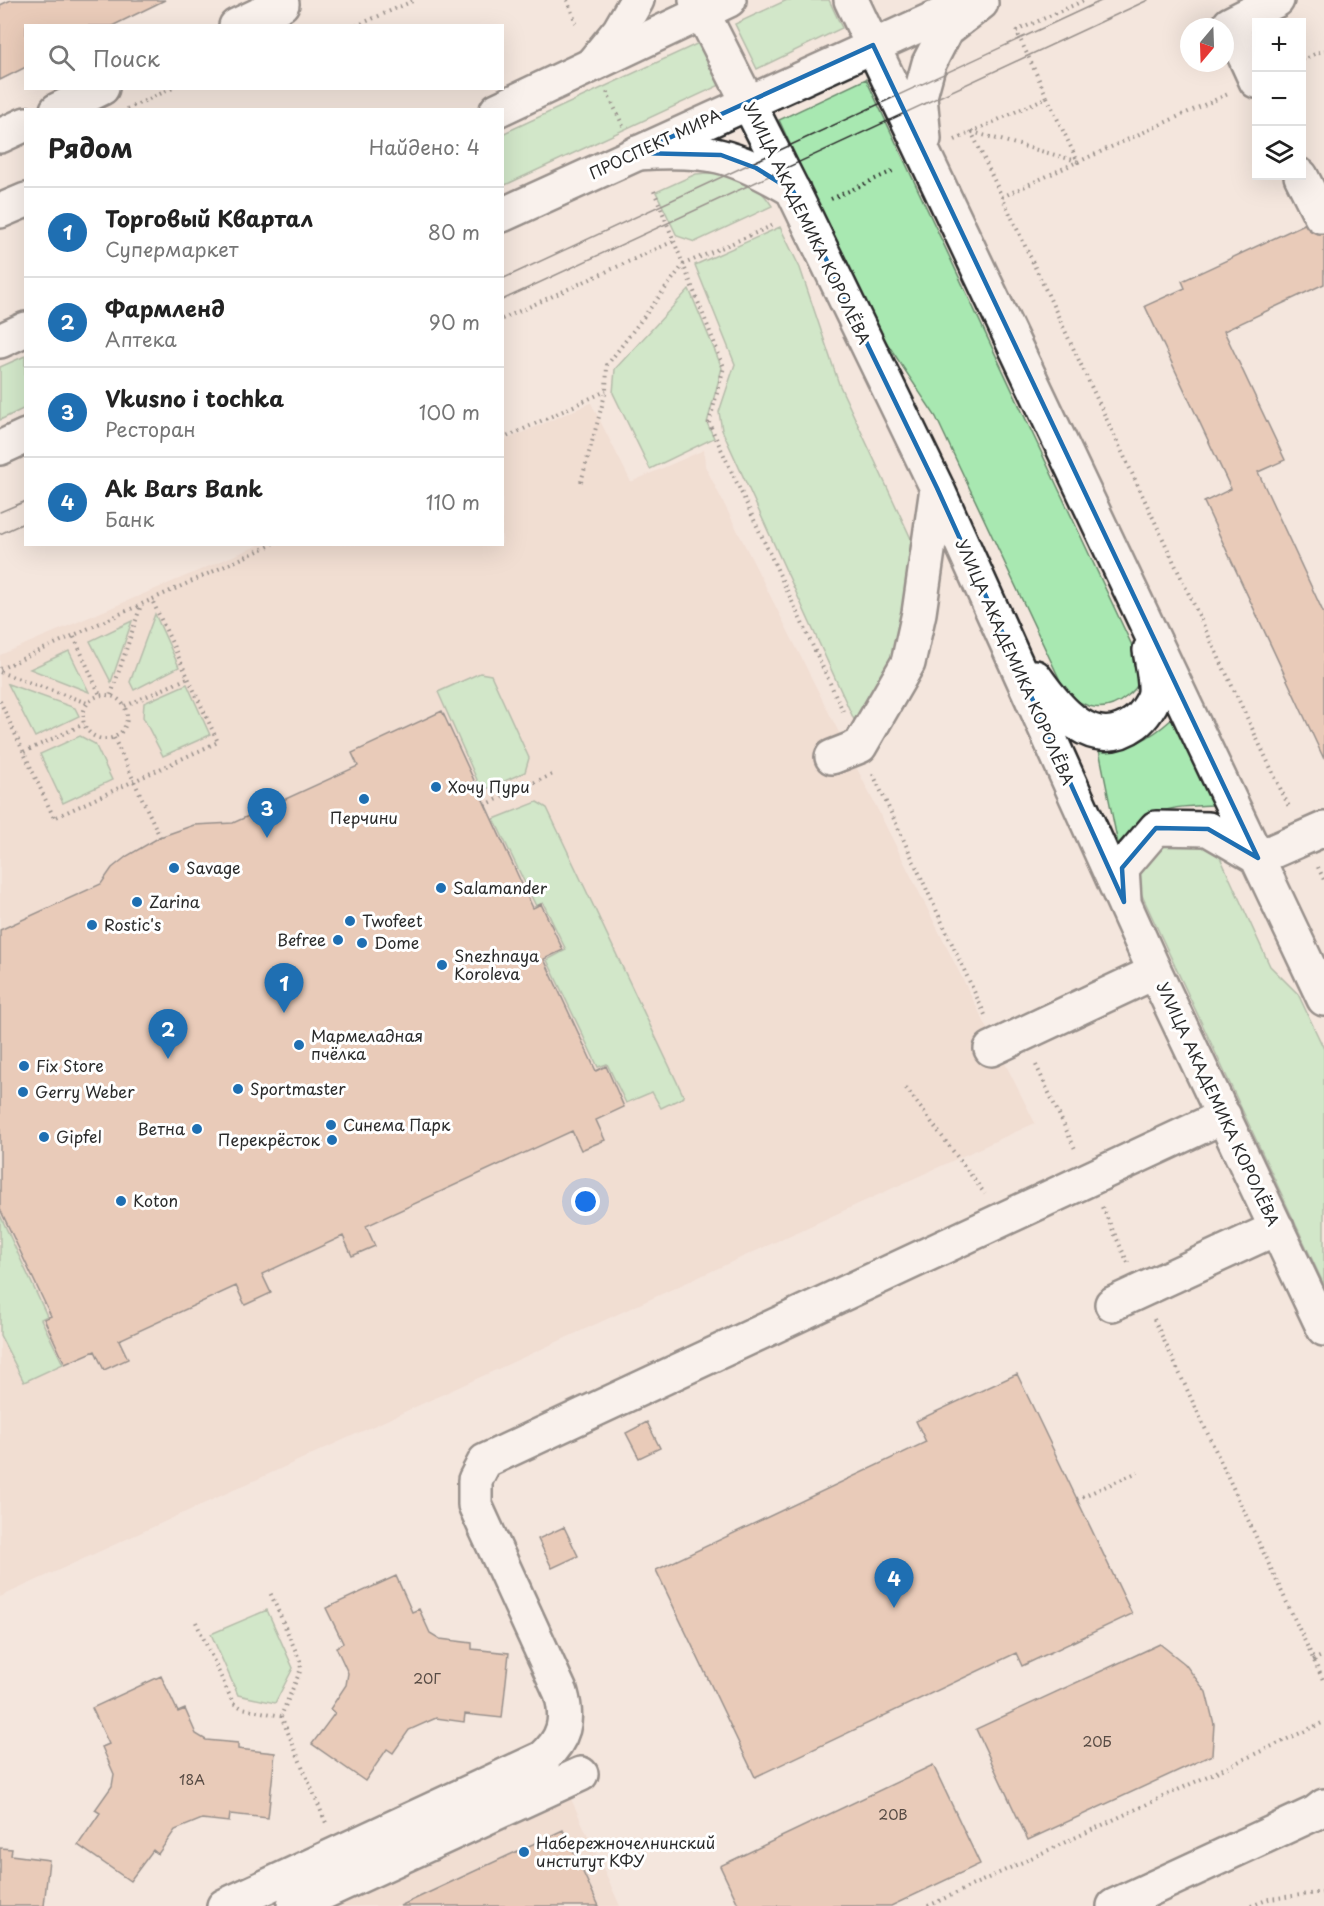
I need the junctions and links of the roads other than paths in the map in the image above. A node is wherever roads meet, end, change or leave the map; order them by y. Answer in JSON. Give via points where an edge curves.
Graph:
{"nodes":[{"id":1,"x":281,"y":0,"type":"edge"},
{"id":2,"x":638,"y":0,"type":"edge"},
{"id":3,"x":851,"y":0,"type":"edge"},
{"id":4,"x":975,"y":0,"type":"edge"},
{"id":5,"x":985,"y":0,"type":"edge"},
{"id":6,"x":1277,"y":0,"type":"edge"},
{"id":7,"x":709,"y":4,"type":"edge"},
{"id":8,"x":240,"y":24,"type":"edge"},
{"id":9,"x":873,"y":45,"type":"junction"},
{"id":10,"x":1252,"y":72,"type":"edge"},
{"id":11,"x":599,"y":75,"type":"junction"},
{"id":12,"x":98,"y":90,"type":"edge"},
{"id":13,"x":748,"y":101,"type":"junction"},
{"id":14,"x":61,"y":108,"type":"edge"},
{"id":15,"x":503,"y":108,"type":"edge"},
{"id":16,"x":24,"y":125,"type":"edge"},
{"id":17,"x":0,"y":136,"type":"edge"},
{"id":18,"x":630,"y":141,"type":"junction"},
{"id":19,"x":911,"y":163,"type":"junction"},
{"id":20,"x":1303,"y":180,"type":"edge"},
{"id":21,"x":793,"y":191,"type":"junction"},
{"id":22,"x":24,"y":201,"type":"edge"},
{"id":23,"x":0,"y":211,"type":"edge"},
{"id":24,"x":504,"y":213,"type":"edge"},
{"id":25,"x":1321,"y":216,"type":"dead end"},
{"id":26,"x":24,"y":330,"type":"edge"},
{"id":27,"x":0,"y":341,"type":"edge"},
{"id":28,"x":24,"y":437,"type":"edge"},
{"id":29,"x":0,"y":448,"type":"edge"},
{"id":30,"x":936,"y":488,"type":"junction"},
{"id":31,"x":998,"y":625,"type":"junction"},
{"id":32,"x":1148,"y":630,"type":"junction"},
{"id":33,"x":832,"y":757,"type":"dead end"},
{"id":34,"x":1314,"y":834,"type":"edge"},
{"id":35,"x":1257,"y":858,"type":"junction"},
{"id":36,"x":1124,"y":902,"type":"junction"},
{"id":37,"x":1155,"y":972,"type":"junction"},
{"id":38,"x":1324,"y":999,"type":"edge"},
{"id":39,"x":989,"y":1035,"type":"road end"},
{"id":40,"x":1224,"y":1116,"type":"junction"},
{"id":41,"x":1277,"y":1228,"type":"junction"},
{"id":42,"x":1126,"y":1297,"type":"road end"},
{"id":43,"x":1324,"y":1329,"type":"edge"},
{"id":44,"x":581,"y":1774,"type":"dead end"},
{"id":45,"x":1321,"y":1811,"type":"edge"},
{"id":46,"x":224,"y":1906,"type":"edge"},
{"id":47,"x":294,"y":1906,"type":"edge"},
{"id":48,"x":1114,"y":1906,"type":"edge"}],
"edges":[{"from":1,"to":8,"type":"street","via":[[282,4]]},
{"from":2,"to":11,"type":"street"},
{"from":3,"to":9,"type":"street"},
{"from":4,"to":9,"type":"street","name":"ПРОСПЕКТ МИРА"},
{"from":5,"to":19,"type":"street","via":[[946,30],[929,63],[920,96]]},
{"from":6,"to":10,"type":"street","via":[[1230,24]]},
{"from":7,"to":11,"type":"street"},
{"from":7,"to":13,"type":"street","name":"УЛИЦА АКАДЕМИКА КОРОЛЁВА"},
{"from":9,"to":13,"type":"street","name":"ПРОСПЕКТ МИРА"},
{"from":9,"to":19,"type":"street"},
{"from":11,"to":15,"type":"street"},
{"from":12,"to":14,"type":"street"},
{"from":13,"to":18,"type":"street","name":"ПРОСПЕКТ МИРА"},
{"from":13,"to":21,"type":"street","name":"УЛИЦА АКАДЕМИКА КОРОЛЁВА"},
{"from":16,"to":17,"type":"street"},
{"from":18,"to":21,"type":"street","via":[[721,154],[756,168]]},
{"from":18,"to":24,"type":"street","name":"ПРОСПЕКТ МИРА"},
{"from":19,"to":32,"type":"street"},
{"from":20,"to":25,"type":"street"},
{"from":21,"to":30,"type":"street","name":"УЛИЦА АКАДЕМИКА КОРОЛЁВА"},
{"from":22,"to":23,"type":"street"},
{"from":26,"to":27,"type":"street"},
{"from":28,"to":29,"type":"street"},
{"from":30,"to":31,"type":"street","name":"УЛИЦА АКАДЕМИКА КОРОЛЁВА"},
{"from":30,"to":33,"type":"street","via":[[908,663],[860,746]]},
{"from":31,"to":32,"type":"street","via":[[1058,710],[1094,734],[1123,732],[1142,718],[1155,694]]},
{"from":31,"to":36,"type":"street","name":"УЛИЦА АКАДЕМИКА КОРОЛЁВА"},
{"from":32,"to":35,"type":"street"},
{"from":34,"to":35,"type":"street"},
{"from":35,"to":36,"type":"street","via":[[1208,829],[1156,828],[1122,868]]},
{"from":35,"to":38,"type":"street"},
{"from":36,"to":37,"type":"street","name":"УЛИЦА АКАДЕМИКА КОРОЛЁВА"},
{"from":37,"to":39,"type":"street"},
{"from":37,"to":40,"type":"street","name":"УЛИЦА АКАДЕМИКА КОРОЛЁВА"},
{"from":40,"to":41,"type":"street","name":"УЛИЦА АКАДЕМИКА КОРОЛЁВА"},
{"from":40,"to":46,"type":"street","via":[[485,1461],[475,1480],[475,1505],[561,1694],[565,1728],[555,1746],[543,1758]]},
{"from":41,"to":42,"type":"street"},
{"from":41,"to":43,"type":"street","name":"УЛИЦА АКАДЕМИКА КОРОЛЁВА"},
{"from":44,"to":47,"type":"street"},
{"from":45,"to":48,"type":"street"}]}
